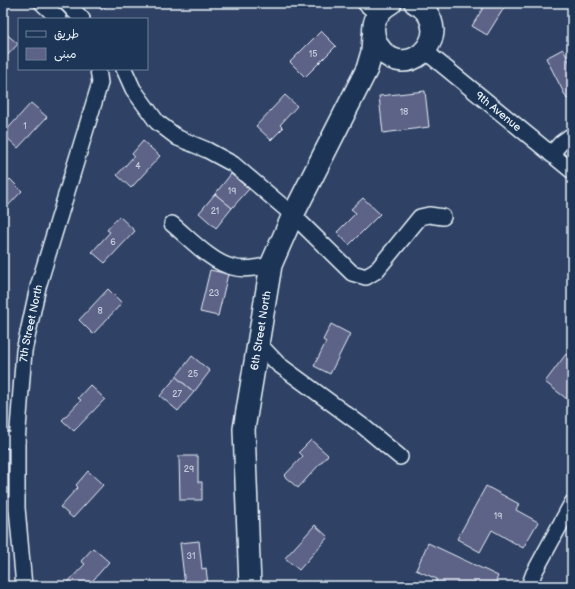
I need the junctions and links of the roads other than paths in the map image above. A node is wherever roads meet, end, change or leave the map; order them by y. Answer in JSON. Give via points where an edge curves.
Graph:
{"nodes":[{"id":1,"x":42,"y":3,"type":"edge"},
{"id":2,"x":67,"y":3,"type":"edge"},
{"id":3,"x":415,"y":3,"type":"edge"},
{"id":4,"x":378,"y":7,"type":"edge"},
{"id":5,"x":434,"y":12,"type":"edge"},
{"id":6,"x":58,"y":18,"type":"edge"},
{"id":7,"x":81,"y":18,"type":"edge"},
{"id":8,"x":373,"y":36,"type":"junction"},
{"id":9,"x":425,"y":51,"type":"junction"},
{"id":10,"x":395,"y":59,"type":"junction"},
{"id":11,"x":98,"y":70,"type":"edge"},
{"id":12,"x":124,"y":70,"type":"edge"},
{"id":13,"x":354,"y":94,"type":"junction"},
{"id":14,"x":572,"y":135,"type":"edge"},
{"id":15,"x":551,"y":154,"type":"junction"},
{"id":16,"x":572,"y":171,"type":"edge"},
{"id":17,"x":293,"y":215,"type":"junction"},
{"id":18,"x":442,"y":217,"type":"dead end"},
{"id":19,"x":172,"y":224,"type":"dead end"},
{"id":20,"x":272,"y":265,"type":"junction"},
{"id":21,"x":258,"y":343,"type":"junction"},
{"id":22,"x":10,"y":441,"type":"edge"},
{"id":23,"x":400,"y":457,"type":"dead end"},
{"id":24,"x":572,"y":503,"type":"edge"},
{"id":25,"x":24,"y":586,"type":"edge"},
{"id":26,"x":250,"y":586,"type":"edge"},
{"id":27,"x":529,"y":586,"type":"edge"}],
"edges":[{"from":1,"to":6,"type":"street"},
{"from":2,"to":7,"type":"street"},
{"from":3,"to":5,"type":"street","via":[[427,12]]},
{"from":4,"to":8,"type":"street","name":"6th Street North","via":[[373,24]]},
{"from":5,"to":9,"type":"street","via":[[431,42]]},
{"from":8,"to":10,"type":"street","via":[[377,46]]},
{"from":8,"to":13,"type":"street","name":"6th Street North","via":[[370,60]]},
{"from":9,"to":10,"type":"street","via":[[406,60]]},
{"from":9,"to":15,"type":"street","name":"9th Avenue"},
{"from":10,"to":13,"type":"street","name":"6th Street North","via":[[373,75]]},
{"from":11,"to":22,"type":"street","name":"7th Street North","via":[[100,83],[38,287],[24,351]]},
{"from":12,"to":17,"type":"street","via":[[133,89],[157,122],[178,138],[233,164]]},
{"from":13,"to":17,"type":"street","name":"6th Street North"},
{"from":14,"to":15,"type":"street"},
{"from":15,"to":16,"type":"street","name":"9th Avenue"},
{"from":17,"to":18,"type":"street","via":[[352,273],[366,276],[376,271],[420,217]]},
{"from":17,"to":20,"type":"street","name":"6th Street North"},
{"from":19,"to":20,"type":"street","via":[[212,258],[231,267]]},
{"from":20,"to":21,"type":"street","name":"6th Street North"},
{"from":21,"to":23,"type":"street","via":[[278,364],[364,426]]},
{"from":21,"to":26,"type":"street","name":"6th Street North","via":[[244,429]]},
{"from":22,"to":25,"type":"street","name":"7th Street North"},
{"from":24,"to":27,"type":"street"}]}
